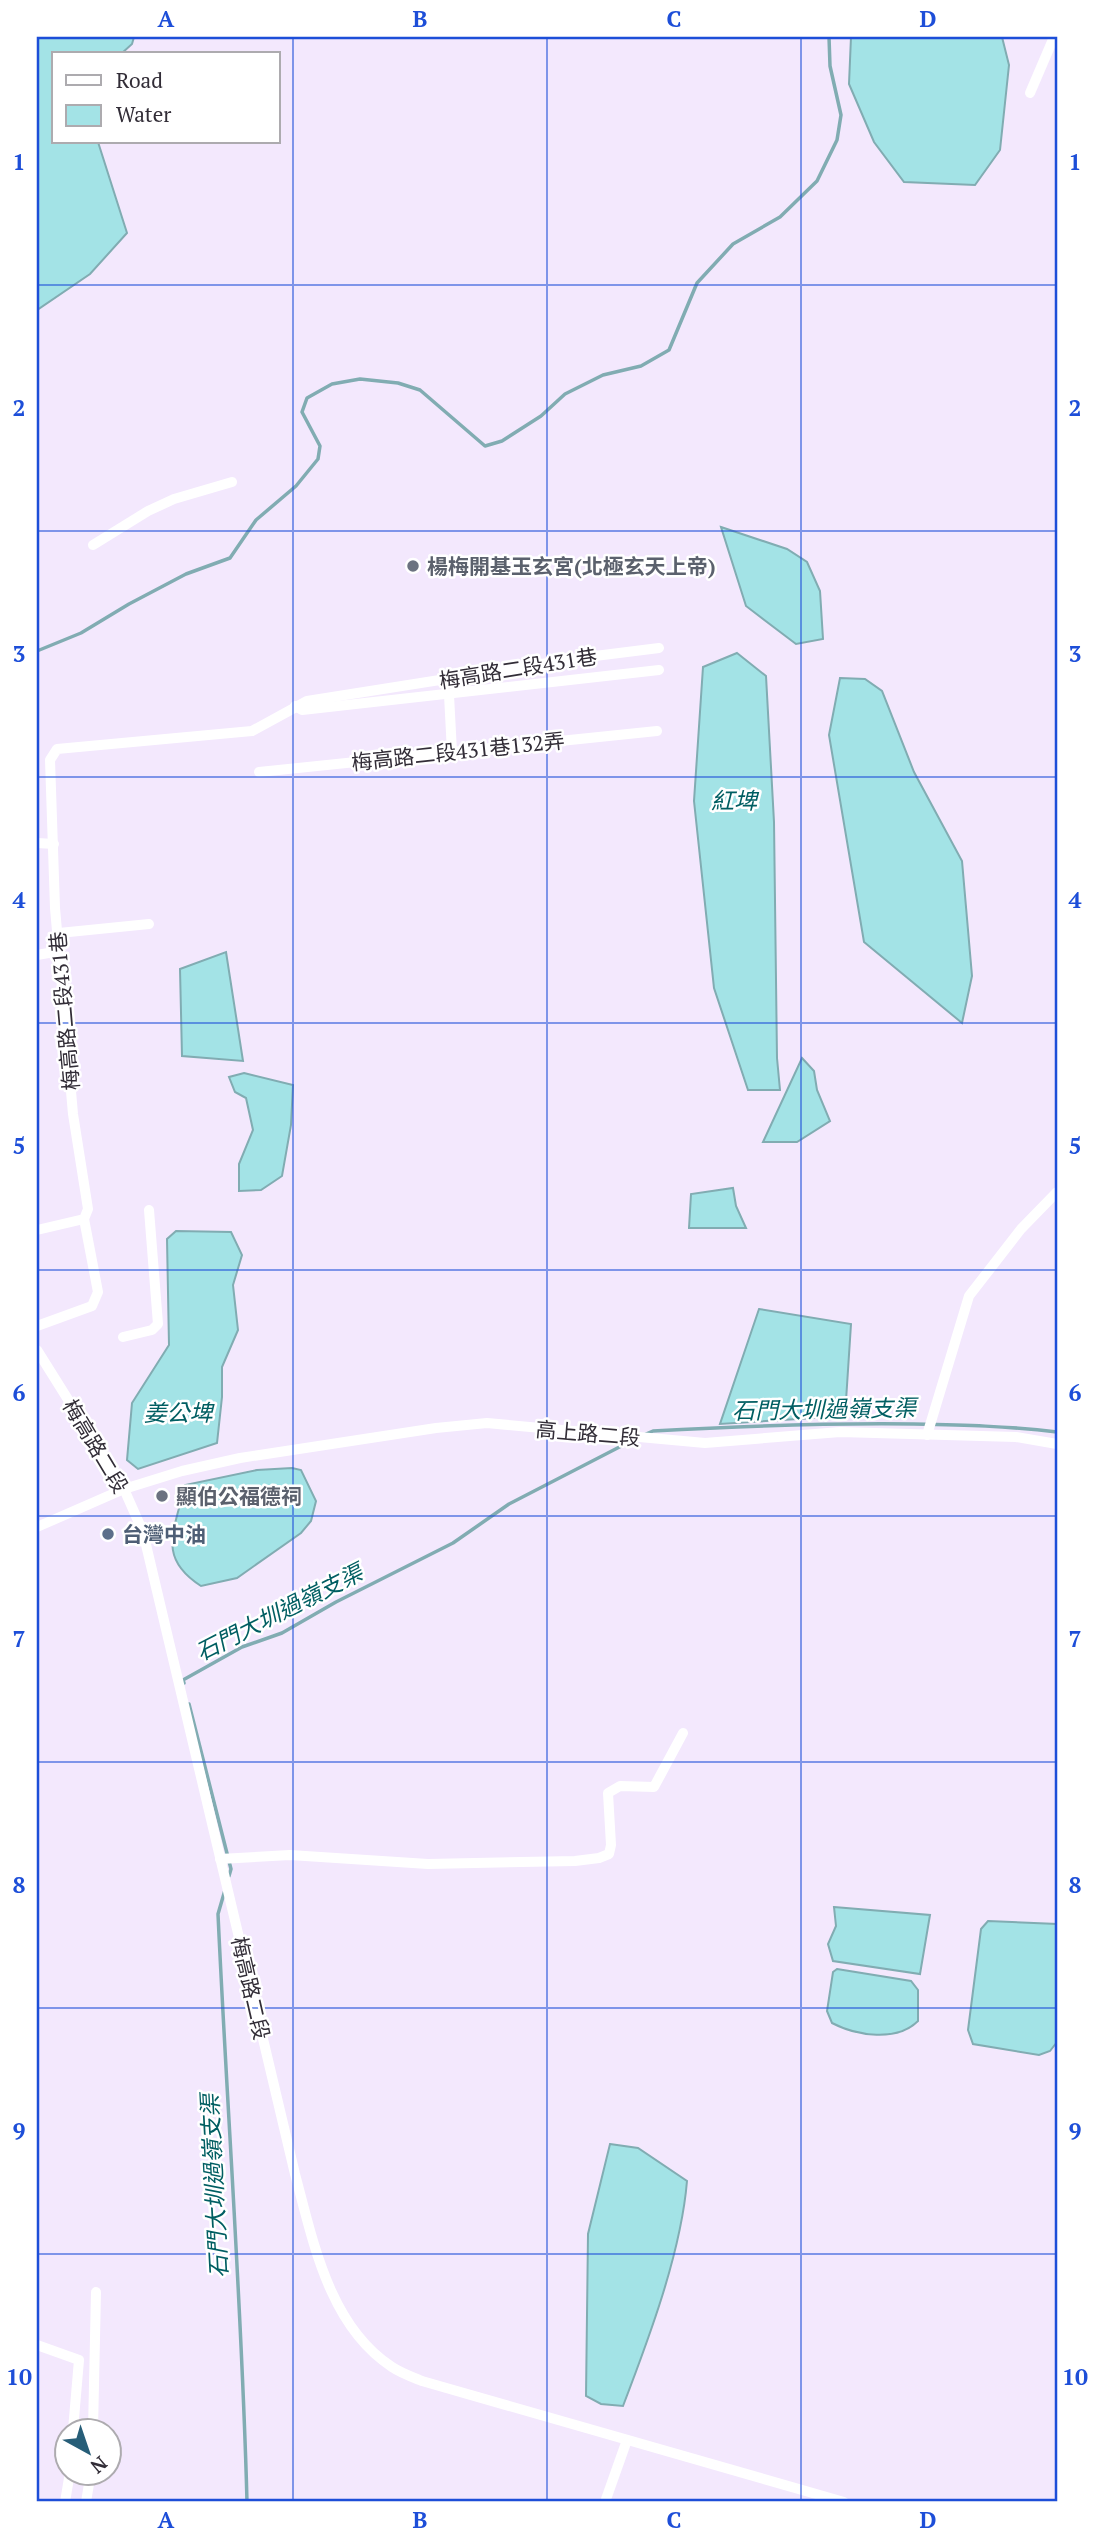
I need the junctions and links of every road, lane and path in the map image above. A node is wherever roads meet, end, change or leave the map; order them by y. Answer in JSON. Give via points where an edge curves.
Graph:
{"nodes":[{"id":1,"x":1054,"y":37,"type":"edge"},
{"id":2,"x":1030,"y":93,"type":"dead end"},
{"id":3,"x":232,"y":482,"type":"dead end"},
{"id":4,"x":93,"y":545,"type":"dead end"},
{"id":5,"x":659,"y":648,"type":"dead end"},
{"id":6,"x":659,"y":670,"type":"dead end"},
{"id":7,"x":449,"y":695,"type":"junction"},
{"id":8,"x":295,"y":706,"type":"junction"},
{"id":9,"x":657,"y":732,"type":"dead end"},
{"id":10,"x":452,"y":752,"type":"junction"},
{"id":11,"x":258,"y":772,"type":"dead end"},
{"id":12,"x":37,"y":843,"type":"edge"},
{"id":13,"x":54,"y":844,"type":"junction"},
{"id":14,"x":149,"y":924,"type":"dead end"},
{"id":15,"x":59,"y":933,"type":"junction"},
{"id":16,"x":60,"y":951,"type":"junction"},
{"id":17,"x":37,"y":955,"type":"edge"},
{"id":18,"x":1057,"y":1192,"type":"edge"},
{"id":19,"x":149,"y":1210,"type":"dead end"},
{"id":20,"x":83,"y":1219,"type":"junction"},
{"id":21,"x":37,"y":1230,"type":"edge"},
{"id":22,"x":37,"y":1325,"type":"edge"},
{"id":23,"x":122,"y":1337,"type":"dead end"},
{"id":24,"x":37,"y":1350,"type":"edge"},
{"id":25,"x":927,"y":1433,"type":"junction"},
{"id":26,"x":1057,"y":1444,"type":"edge"},
{"id":27,"x":124,"y":1489,"type":"junction"},
{"id":28,"x":37,"y":1527,"type":"edge"},
{"id":29,"x":683,"y":1733,"type":"dead end"},
{"id":30,"x":221,"y":1859,"type":"junction"},
{"id":31,"x":96,"y":2292,"type":"dead end"},
{"id":32,"x":37,"y":2345,"type":"edge"},
{"id":33,"x":74,"y":2416,"type":"edge"},
{"id":34,"x":93,"y":2416,"type":"edge"},
{"id":35,"x":627,"y":2440,"type":"junction"},
{"id":36,"x":605,"y":2502,"type":"edge"},
{"id":37,"x":844,"y":2502,"type":"edge"}],
"edges":[{"from":1,"to":2,"type":"street"},
{"from":3,"to":4,"type":"street","via":[[174,499]]},
{"from":5,"to":8,"type":"street","name":"梅高路二段431巷"},
{"from":6,"to":7,"type":"street","name":"梅高路二段431巷"},
{"from":7,"to":8,"type":"street","name":"梅高路二段431巷","via":[[302,710]]},
{"from":7,"to":10,"type":"street"},
{"from":8,"to":13,"type":"street","name":"梅高路二段431巷","via":[[252,731],[57,749],[50,760]]},
{"from":9,"to":10,"type":"street","name":"梅高路二段431巷132弄"},
{"from":10,"to":11,"type":"street","name":"梅高路二段431巷132弄"},
{"from":12,"to":13,"type":"street"},
{"from":13,"to":15,"type":"street","name":"梅高路二段431巷"},
{"from":14,"to":15,"type":"street"},
{"from":15,"to":16,"type":"street","name":"梅高路二段431巷"},
{"from":16,"to":17,"type":"street"},
{"from":16,"to":20,"type":"street","name":"梅高路二段431巷","via":[[73,1114],[88,1209]]},
{"from":18,"to":25,"type":"street","via":[[1021,1229],[969,1296]]},
{"from":19,"to":23,"type":"street","via":[[158,1324],[152,1330]]},
{"from":20,"to":21,"type":"street"},
{"from":20,"to":22,"type":"street","name":"梅高路二段431巷","via":[[96,1299],[92,1306]]},
{"from":24,"to":27,"type":"street","name":"梅高路二段"},
{"from":25,"to":26,"type":"street","name":"高上路二段","via":[[1016,1437]]},
{"from":25,"to":27,"type":"street","name":"高上路二段","via":[[841,1432],[705,1443],[487,1423],[240,1458]]},
{"from":27,"to":28,"type":"street","name":"高上路二段"},
{"from":27,"to":30,"type":"street","name":"梅高路二段","via":[[143,1532]]},
{"from":29,"to":30,"type":"street","via":[[654,1787],[620,1786],[608,1793],[611,1845],[609,1854],[599,1858],[428,1864],[290,1855]]},
{"from":30,"to":35,"type":"street","name":"梅高路二段","via":[[295,2174],[320,2264],[349,2322],[392,2367],[422,2381]]},
{"from":31,"to":34,"type":"street"},
{"from":32,"to":33,"type":"street","via":[[79,2360]]},
{"from":35,"to":36,"type":"street"},
{"from":35,"to":37,"type":"street","name":"梅高路二段"}]}
